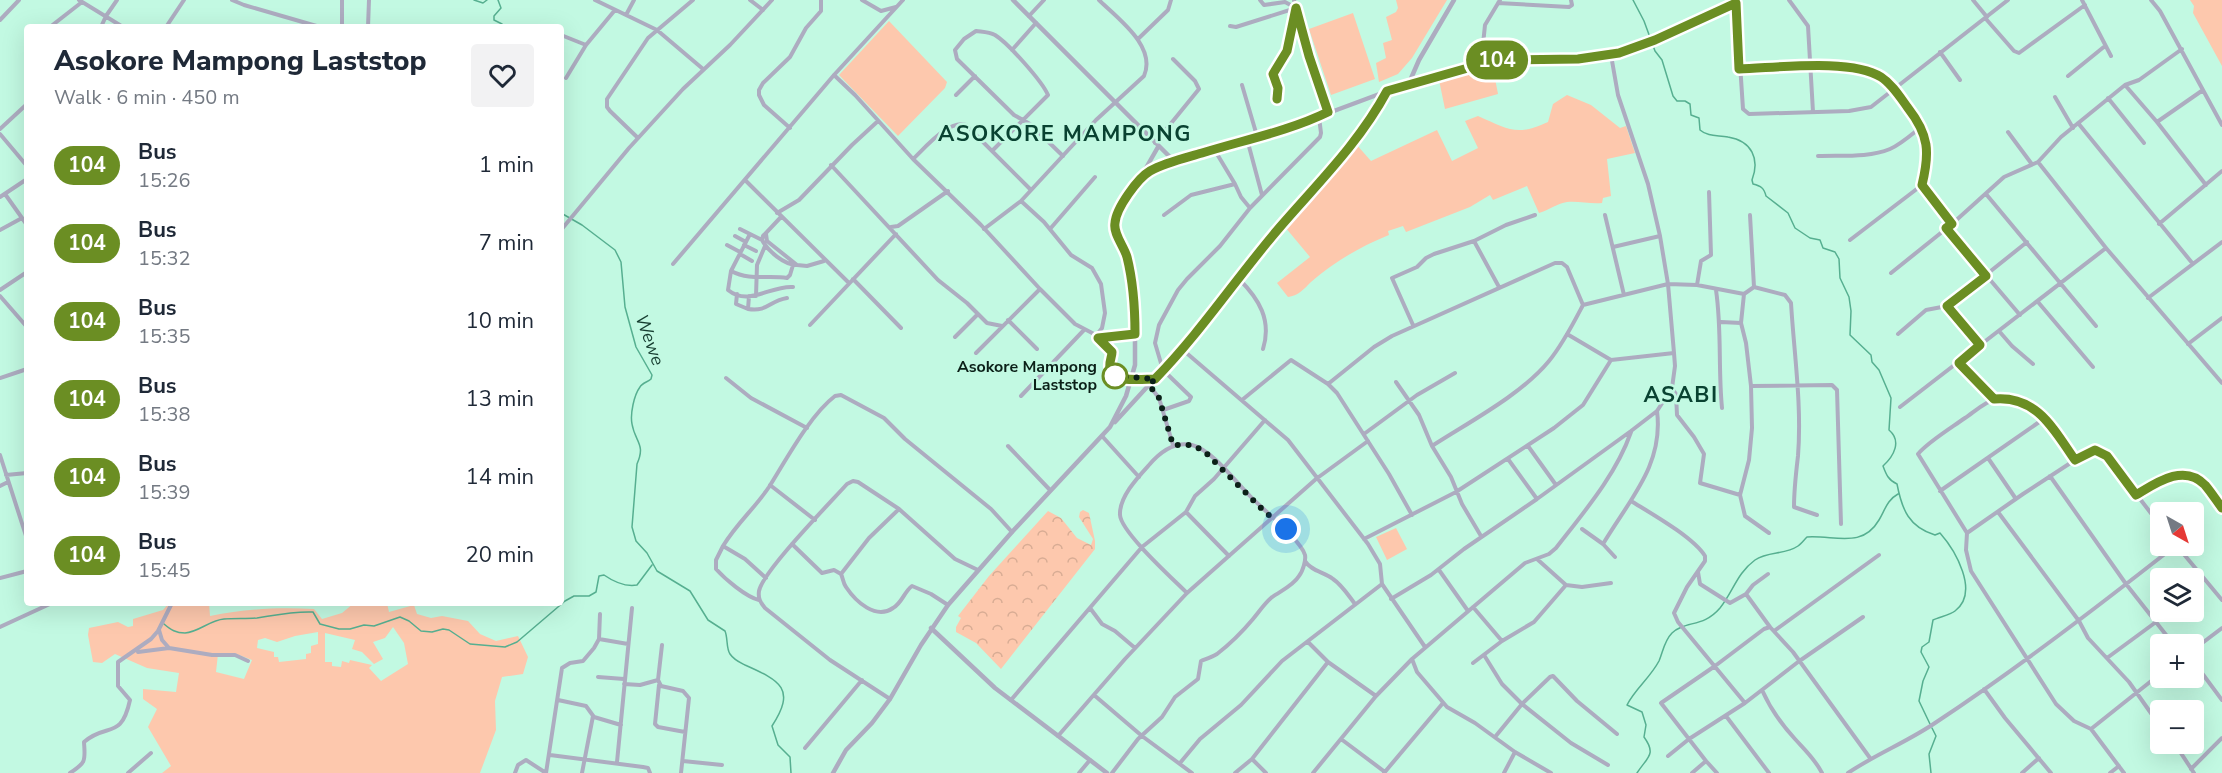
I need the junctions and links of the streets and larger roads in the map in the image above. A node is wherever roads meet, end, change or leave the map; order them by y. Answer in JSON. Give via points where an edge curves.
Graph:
{"nodes":[{"id":1,"x":20,"y":0,"type":"edge"},
{"id":2,"x":117,"y":0,"type":"edge"},
{"id":3,"x":184,"y":0,"type":"edge"},
{"id":4,"x":232,"y":0,"type":"edge"},
{"id":5,"x":255,"y":0,"type":"edge"},
{"id":6,"x":342,"y":0,"type":"edge"},
{"id":7,"x":369,"y":0,"type":"edge"},
{"id":8,"x":595,"y":0,"type":"edge"},
{"id":9,"x":634,"y":0,"type":"edge"},
{"id":10,"x":693,"y":0,"type":"edge"},
{"id":11,"x":750,"y":0,"type":"edge"},
{"id":12,"x":772,"y":0,"type":"edge"},
{"id":13,"x":821,"y":0,"type":"edge"},
{"id":14,"x":862,"y":0,"type":"edge"},
{"id":15,"x":903,"y":0,"type":"edge"},
{"id":16,"x":1013,"y":0,"type":"edge"},
{"id":17,"x":1044,"y":0,"type":"edge"},
{"id":18,"x":1099,"y":0,"type":"edge"},
{"id":19,"x":1171,"y":0,"type":"edge"},
{"id":20,"x":1260,"y":0,"type":"edge"},
{"id":21,"x":1294,"y":0,"type":"edge"},
{"id":22,"x":1454,"y":0,"type":"edge"},
{"id":23,"x":1570,"y":0,"type":"edge"},
{"id":24,"x":1789,"y":0,"type":"edge"},
{"id":25,"x":1973,"y":0,"type":"edge"},
{"id":26,"x":2008,"y":0,"type":"edge"},
{"id":27,"x":2082,"y":0,"type":"edge"},
{"id":28,"x":2151,"y":0,"type":"edge"},
{"id":29,"x":81,"y":1,"type":"edge"},
{"id":30,"x":1286,"y":1,"type":"edge"},
{"id":31,"x":1499,"y":1,"type":"edge"},
{"id":32,"x":1736,"y":1,"type":"edge"},
{"id":33,"x":2085,"y":5,"type":"junction"},
{"id":34,"x":251,"y":7,"type":"junction"},
{"id":35,"x":897,"y":7,"type":"junction"},
{"id":36,"x":1296,"y":8,"type":"junction"},
{"id":37,"x":615,"y":10,"type":"junction"},
{"id":38,"x":763,"y":10,"type":"junction"},
{"id":39,"x":626,"y":15,"type":"junction"},
{"id":40,"x":106,"y":16,"type":"junction"},
{"id":41,"x":1029,"y":16,"type":"junction"},
{"id":42,"x":1986,"y":18,"type":"junction"},
{"id":43,"x":0,"y":21,"type":"edge"},
{"id":44,"x":1035,"y":23,"type":"junction"},
{"id":45,"x":54,"y":24,"type":"edge"},
{"id":46,"x":102,"y":24,"type":"edge"},
{"id":47,"x":118,"y":24,"type":"edge"},
{"id":48,"x":168,"y":24,"type":"edge"},
{"id":49,"x":310,"y":24,"type":"edge"},
{"id":50,"x":342,"y":24,"type":"edge"},
{"id":51,"x":368,"y":24,"type":"edge"},
{"id":52,"x":1230,"y":26,"type":"dead end"},
{"id":53,"x":657,"y":30,"type":"junction"},
{"id":54,"x":564,"y":36,"type":"edge"},
{"id":55,"x":1138,"y":39,"type":"junction"},
{"id":56,"x":586,"y":45,"type":"junction"},
{"id":57,"x":2105,"y":46,"type":"junction"},
{"id":58,"x":2182,"y":49,"type":"junction"},
{"id":59,"x":1012,"y":50,"type":"junction"},
{"id":60,"x":1940,"y":52,"type":"junction"},
{"id":61,"x":1611,"y":55,"type":"junction"},
{"id":62,"x":2111,"y":56,"type":"dead end"},
{"id":63,"x":1173,"y":59,"type":"dead end"},
{"id":64,"x":1481,"y":64,"type":"junction"},
{"id":65,"x":1809,"y":67,"type":"junction"},
{"id":66,"x":703,"y":69,"type":"junction"},
{"id":67,"x":1739,"y":69,"type":"junction"},
{"id":68,"x":834,"y":75,"type":"junction"},
{"id":69,"x":975,"y":76,"type":"junction"},
{"id":70,"x":2068,"y":76,"type":"dead end"},
{"id":71,"x":566,"y":78,"type":"dead end"},
{"id":72,"x":1960,"y":80,"type":"dead end"},
{"id":73,"x":1409,"y":83,"type":"junction"},
{"id":74,"x":1242,"y":85,"type":"dead end"},
{"id":75,"x":2125,"y":85,"type":"junction"},
{"id":76,"x":1894,"y":90,"type":"junction"},
{"id":77,"x":2203,"y":90,"type":"junction"},
{"id":78,"x":1387,"y":91,"type":"junction"},
{"id":79,"x":956,"y":95,"type":"dead end"},
{"id":80,"x":2055,"y":97,"type":"dead end"},
{"id":81,"x":2108,"y":98,"type":"junction"},
{"id":82,"x":1277,"y":99,"type":"dead end"},
{"id":83,"x":1115,"y":104,"type":"junction"},
{"id":84,"x":24,"y":107,"type":"edge"},
{"id":85,"x":1328,"y":112,"type":"junction"},
{"id":86,"x":1813,"y":112,"type":"junction"},
{"id":87,"x":1319,"y":117,"type":"junction"},
{"id":88,"x":1024,"y":120,"type":"junction"},
{"id":89,"x":878,"y":121,"type":"junction"},
{"id":90,"x":2157,"y":122,"type":"junction"},
{"id":91,"x":2078,"y":123,"type":"junction"},
{"id":92,"x":2222,"y":125,"type":"edge"},
{"id":93,"x":1921,"y":127,"type":"junction"},
{"id":94,"x":790,"y":128,"type":"junction"},
{"id":95,"x":2073,"y":128,"type":"junction"},
{"id":96,"x":0,"y":129,"type":"edge"},
{"id":97,"x":2008,"y":132,"type":"dead end"},
{"id":98,"x":1,"y":136,"type":"edge"},
{"id":99,"x":1257,"y":136,"type":"junction"},
{"id":100,"x":638,"y":138,"type":"junction"},
{"id":101,"x":1247,"y":139,"type":"junction"},
{"id":102,"x":2144,"y":143,"type":"dead end"},
{"id":103,"x":1157,"y":145,"type":"junction"},
{"id":104,"x":1214,"y":149,"type":"junction"},
{"id":105,"x":992,"y":151,"type":"junction"},
{"id":106,"x":1063,"y":156,"type":"junction"},
{"id":107,"x":1818,"y":156,"type":"dead end"},
{"id":108,"x":913,"y":159,"type":"junction"},
{"id":109,"x":1174,"y":161,"type":"junction"},
{"id":110,"x":2038,"y":162,"type":"junction"},
{"id":111,"x":24,"y":163,"type":"edge"},
{"id":112,"x":2031,"y":163,"type":"junction"},
{"id":113,"x":831,"y":165,"type":"junction"},
{"id":114,"x":2222,"y":171,"type":"edge"},
{"id":115,"x":1095,"y":177,"type":"dead end"},
{"id":116,"x":1140,"y":178,"type":"junction"},
{"id":117,"x":24,"y":181,"type":"edge"},
{"id":118,"x":746,"y":181,"type":"junction"},
{"id":119,"x":1236,"y":184,"type":"junction"},
{"id":120,"x":1922,"y":185,"type":"junction"},
{"id":121,"x":2205,"y":185,"type":"junction"},
{"id":122,"x":1031,"y":190,"type":"junction"},
{"id":123,"x":948,"y":191,"type":"junction"},
{"id":124,"x":1709,"y":192,"type":"dead end"},
{"id":125,"x":5,"y":194,"type":"junction"},
{"id":126,"x":1986,"y":194,"type":"junction"},
{"id":127,"x":1262,"y":195,"type":"junction"},
{"id":128,"x":0,"y":197,"type":"edge"},
{"id":129,"x":1021,"y":201,"type":"junction"},
{"id":130,"x":1250,"y":208,"type":"junction"},
{"id":131,"x":779,"y":215,"type":"junction"},
{"id":132,"x":1164,"y":215,"type":"dead end"},
{"id":133,"x":1535,"y":215,"type":"dead end"},
{"id":134,"x":1605,"y":215,"type":"dead end"},
{"id":135,"x":1750,"y":215,"type":"dead end"},
{"id":136,"x":22,"y":218,"type":"junction"},
{"id":137,"x":24,"y":221,"type":"edge"},
{"id":138,"x":1952,"y":224,"type":"junction"},
{"id":139,"x":2159,"y":224,"type":"junction"},
{"id":140,"x":564,"y":227,"type":"edge"},
{"id":141,"x":889,"y":227,"type":"junction"},
{"id":142,"x":1946,"y":228,"type":"junction"},
{"id":143,"x":740,"y":229,"type":"dead end"},
{"id":144,"x":984,"y":229,"type":"junction"},
{"id":145,"x":1050,"y":229,"type":"junction"},
{"id":146,"x":0,"y":230,"type":"edge"},
{"id":147,"x":766,"y":233,"type":"junction"},
{"id":148,"x":750,"y":234,"type":"junction"},
{"id":149,"x":896,"y":234,"type":"junction"},
{"id":150,"x":735,"y":236,"type":"dead end"},
{"id":151,"x":1660,"y":236,"type":"junction"},
{"id":152,"x":762,"y":240,"type":"junction"},
{"id":153,"x":1850,"y":240,"type":"dead end"},
{"id":154,"x":1474,"y":241,"type":"junction"},
{"id":155,"x":2027,"y":242,"type":"junction"},
{"id":156,"x":2222,"y":242,"type":"edge"},
{"id":157,"x":745,"y":243,"type":"junction"},
{"id":158,"x":727,"y":245,"type":"dead end"},
{"id":159,"x":765,"y":246,"type":"junction"},
{"id":160,"x":1613,"y":247,"type":"junction"},
{"id":161,"x":2106,"y":248,"type":"junction"},
{"id":162,"x":756,"y":251,"type":"dead end"},
{"id":163,"x":740,"y":253,"type":"junction"},
{"id":164,"x":785,"y":258,"type":"junction"},
{"id":165,"x":752,"y":261,"type":"dead end"},
{"id":166,"x":825,"y":261,"type":"junction"},
{"id":167,"x":672,"y":264,"type":"dead end"},
{"id":168,"x":2193,"y":264,"type":"junction"},
{"id":169,"x":795,"y":265,"type":"junction"},
{"id":170,"x":731,"y":271,"type":"junction"},
{"id":171,"x":1891,"y":273,"type":"dead end"},
{"id":172,"x":24,"y":274,"type":"edge"},
{"id":173,"x":1986,"y":276,"type":"junction"},
{"id":174,"x":758,"y":278,"type":"junction"},
{"id":175,"x":787,"y":278,"type":"junction"},
{"id":176,"x":1239,"y":279,"type":"junction"},
{"id":177,"x":851,"y":281,"type":"junction"},
{"id":178,"x":1668,"y":284,"type":"junction"},
{"id":179,"x":1697,"y":285,"type":"junction"},
{"id":180,"x":2061,"y":285,"type":"junction"},
{"id":181,"x":786,"y":286,"type":"junction"},
{"id":182,"x":793,"y":287,"type":"dead end"},
{"id":183,"x":1499,"y":287,"type":"junction"},
{"id":184,"x":1754,"y":287,"type":"junction"},
{"id":185,"x":1,"y":289,"type":"edge"},
{"id":186,"x":1040,"y":290,"type":"junction"},
{"id":187,"x":1716,"y":290,"type":"junction"},
{"id":188,"x":737,"y":294,"type":"junction"},
{"id":189,"x":1744,"y":294,"type":"junction"},
{"id":190,"x":1624,"y":295,"type":"junction"},
{"id":191,"x":749,"y":296,"type":"junction"},
{"id":192,"x":756,"y":296,"type":"junction"},
{"id":193,"x":2,"y":297,"type":"edge"},
{"id":194,"x":787,"y":298,"type":"dead end"},
{"id":195,"x":2148,"y":298,"type":"junction"},
{"id":196,"x":2038,"y":302,"type":"junction"},
{"id":197,"x":1583,"y":305,"type":"junction"},
{"id":198,"x":1947,"y":306,"type":"junction"},
{"id":199,"x":748,"y":309,"type":"junction"},
{"id":200,"x":978,"y":314,"type":"junction"},
{"id":201,"x":2020,"y":315,"type":"junction"},
{"id":202,"x":2222,"y":318,"type":"edge"},
{"id":203,"x":1008,"y":320,"type":"junction"},
{"id":204,"x":1721,"y":322,"type":"junction"},
{"id":205,"x":24,"y":323,"type":"edge"},
{"id":206,"x":1741,"y":323,"type":"junction"},
{"id":207,"x":810,"y":325,"type":"dead end"},
{"id":208,"x":1002,"y":326,"type":"junction"},
{"id":209,"x":1413,"y":326,"type":"junction"},
{"id":210,"x":2096,"y":326,"type":"dead end"},
{"id":211,"x":901,"y":327,"type":"dead end"},
{"id":212,"x":1084,"y":330,"type":"junction"},
{"id":213,"x":1999,"y":331,"type":"junction"},
{"id":214,"x":1135,"y":334,"type":"junction"},
{"id":215,"x":1568,"y":334,"type":"junction"},
{"id":216,"x":1898,"y":334,"type":"dead end"},
{"id":217,"x":956,"y":337,"type":"dead end"},
{"id":218,"x":1097,"y":337,"type":"junction"},
{"id":219,"x":2188,"y":344,"type":"junction"},
{"id":220,"x":1980,"y":345,"type":"junction"},
{"id":221,"x":1037,"y":349,"type":"dead end"},
{"id":222,"x":1263,"y":349,"type":"dead end"},
{"id":223,"x":1183,"y":350,"type":"junction"},
{"id":224,"x":975,"y":353,"type":"dead end"},
{"id":225,"x":1674,"y":353,"type":"junction"},
{"id":226,"x":1611,"y":360,"type":"junction"},
{"id":227,"x":1959,"y":363,"type":"junction"},
{"id":228,"x":2034,"y":364,"type":"dead end"},
{"id":229,"x":2093,"y":367,"type":"dead end"},
{"id":230,"x":24,"y":370,"type":"edge"},
{"id":231,"x":1163,"y":370,"type":"junction"},
{"id":232,"x":1455,"y":374,"type":"dead end"},
{"id":233,"x":0,"y":378,"type":"edge"},
{"id":234,"x":726,"y":378,"type":"dead end"},
{"id":235,"x":1132,"y":379,"type":"junction"},
{"id":236,"x":1155,"y":379,"type":"junction"},
{"id":237,"x":1396,"y":382,"type":"dead end"},
{"id":238,"x":2222,"y":383,"type":"edge"},
{"id":239,"x":1328,"y":384,"type":"junction"},
{"id":240,"x":1149,"y":385,"type":"junction"},
{"id":241,"x":1797,"y":385,"type":"junction"},
{"id":242,"x":1751,"y":386,"type":"junction"},
{"id":243,"x":1672,"y":387,"type":"junction"},
{"id":244,"x":1022,"y":396,"type":"dead end"},
{"id":245,"x":1994,"y":399,"type":"junction"},
{"id":246,"x":1242,"y":400,"type":"junction"},
{"id":247,"x":1408,"y":401,"type":"junction"},
{"id":248,"x":1900,"y":407,"type":"dead end"},
{"id":249,"x":1722,"y":408,"type":"dead end"},
{"id":250,"x":1162,"y":410,"type":"junction"},
{"id":251,"x":1657,"y":411,"type":"junction"},
{"id":252,"x":2045,"y":418,"type":"junction"},
{"id":253,"x":1265,"y":420,"type":"junction"},
{"id":254,"x":1110,"y":427,"type":"junction"},
{"id":255,"x":807,"y":428,"type":"junction"},
{"id":256,"x":1631,"y":431,"type":"junction"},
{"id":257,"x":1364,"y":434,"type":"junction"},
{"id":258,"x":1102,"y":436,"type":"junction"},
{"id":259,"x":1368,"y":441,"type":"junction"},
{"id":260,"x":1173,"y":445,"type":"junction"},
{"id":261,"x":1008,"y":446,"type":"dead end"},
{"id":262,"x":1432,"y":446,"type":"junction"},
{"id":263,"x":1528,"y":446,"type":"junction"},
{"id":264,"x":0,"y":454,"type":"edge"},
{"id":265,"x":1508,"y":459,"type":"junction"},
{"id":266,"x":1988,"y":459,"type":"junction"},
{"id":267,"x":2075,"y":460,"type":"junction"},
{"id":268,"x":1223,"y":468,"type":"junction"},
{"id":269,"x":24,"y":473,"type":"edge"},
{"id":270,"x":6,"y":475,"type":"junction"},
{"id":271,"x":2050,"y":476,"type":"junction"},
{"id":272,"x":1139,"y":477,"type":"junction"},
{"id":273,"x":1316,"y":478,"type":"junction"},
{"id":274,"x":8,"y":482,"type":"junction"},
{"id":275,"x":770,"y":485,"type":"junction"},
{"id":276,"x":1556,"y":485,"type":"junction"},
{"id":277,"x":0,"y":486,"type":"edge"},
{"id":278,"x":1050,"y":490,"type":"junction"},
{"id":279,"x":1940,"y":491,"type":"junction"},
{"id":280,"x":1456,"y":492,"type":"junction"},
{"id":281,"x":1740,"y":495,"type":"junction"},
{"id":282,"x":2136,"y":495,"type":"junction"},
{"id":283,"x":1537,"y":499,"type":"junction"},
{"id":284,"x":2016,"y":499,"type":"junction"},
{"id":285,"x":1631,"y":501,"type":"junction"},
{"id":286,"x":2222,"y":508,"type":"edge"},
{"id":287,"x":900,"y":509,"type":"junction"},
{"id":288,"x":1186,"y":512,"type":"junction"},
{"id":289,"x":1998,"y":512,"type":"junction"},
{"id":290,"x":2150,"y":512,"type":"edge"},
{"id":291,"x":1412,"y":515,"type":"junction"},
{"id":292,"x":1817,"y":515,"type":"dead end"},
{"id":293,"x":1272,"y":518,"type":"junction"},
{"id":294,"x":815,"y":520,"type":"junction"},
{"id":295,"x":1841,"y":524,"type":"dead end"},
{"id":296,"x":24,"y":527,"type":"edge"},
{"id":297,"x":1582,"y":529,"type":"dead end"},
{"id":298,"x":1012,"y":532,"type":"junction"},
{"id":299,"x":1769,"y":533,"type":"dead end"},
{"id":300,"x":1967,"y":533,"type":"junction"},
{"id":301,"x":1481,"y":536,"type":"junction"},
{"id":302,"x":1364,"y":539,"type":"junction"},
{"id":303,"x":792,"y":544,"type":"junction"},
{"id":304,"x":1603,"y":544,"type":"junction"},
{"id":305,"x":723,"y":546,"type":"junction"},
{"id":306,"x":1142,"y":547,"type":"junction"},
{"id":307,"x":1879,"y":555,"type":"dead end"},
{"id":308,"x":1229,"y":556,"type":"junction"},
{"id":309,"x":2163,"y":556,"type":"edge"},
{"id":310,"x":2185,"y":556,"type":"edge"},
{"id":311,"x":1615,"y":557,"type":"dead end"},
{"id":312,"x":1536,"y":559,"type":"junction"},
{"id":313,"x":1304,"y":560,"type":"junction"},
{"id":314,"x":978,"y":570,"type":"junction"},
{"id":315,"x":1439,"y":570,"type":"junction"},
{"id":316,"x":24,"y":572,"type":"edge"},
{"id":317,"x":1698,"y":572,"type":"junction"},
{"id":318,"x":841,"y":574,"type":"junction"},
{"id":319,"x":1768,"y":574,"type":"dead end"},
{"id":320,"x":0,"y":578,"type":"edge"},
{"id":321,"x":766,"y":578,"type":"junction"},
{"id":322,"x":1611,"y":583,"type":"dead end"},
{"id":323,"x":1382,"y":584,"type":"junction"},
{"id":324,"x":2126,"y":584,"type":"junction"},
{"id":325,"x":1566,"y":585,"type":"junction"},
{"id":326,"x":1187,"y":593,"type":"junction"},
{"id":327,"x":1746,"y":594,"type":"junction"},
{"id":328,"x":1390,"y":599,"type":"junction"},
{"id":329,"x":759,"y":600,"type":"junction"},
{"id":330,"x":2222,"y":600,"type":"edge"},
{"id":331,"x":1355,"y":604,"type":"junction"},
{"id":332,"x":948,"y":605,"type":"junction"},
{"id":333,"x":46,"y":606,"type":"edge"},
{"id":334,"x":170,"y":606,"type":"edge"},
{"id":335,"x":1473,"y":607,"type":"junction"},
{"id":336,"x":632,"y":608,"type":"dead end"},
{"id":337,"x":1090,"y":608,"type":"junction"},
{"id":338,"x":1468,"y":611,"type":"junction"},
{"id":339,"x":600,"y":614,"type":"dead end"},
{"id":340,"x":2150,"y":614,"type":"edge"},
{"id":341,"x":1863,"y":617,"type":"dead end"},
{"id":342,"x":2079,"y":621,"type":"junction"},
{"id":343,"x":2156,"y":622,"type":"joint"},
{"id":344,"x":0,"y":627,"type":"edge"},
{"id":345,"x":932,"y":628,"type":"junction"},
{"id":346,"x":2222,"y":628,"type":"edge"},
{"id":347,"x":159,"y":629,"type":"junction"},
{"id":348,"x":1772,"y":629,"type":"junction"},
{"id":349,"x":2165,"y":634,"type":"edge"},
{"id":350,"x":599,"y":639,"type":"junction"},
{"id":351,"x":1502,"y":641,"type":"junction"},
{"id":352,"x":1308,"y":642,"type":"junction"},
{"id":353,"x":2204,"y":642,"type":"edge"},
{"id":354,"x":628,"y":644,"type":"junction"},
{"id":355,"x":662,"y":645,"type":"dead end"},
{"id":356,"x":1425,"y":647,"type":"junction"},
{"id":357,"x":169,"y":648,"type":"junction"},
{"id":358,"x":1135,"y":648,"type":"junction"},
{"id":359,"x":134,"y":652,"type":"junction"},
{"id":360,"x":1484,"y":655,"type":"junction"},
{"id":361,"x":2027,"y":658,"type":"junction"},
{"id":362,"x":2107,"y":658,"type":"junction"},
{"id":363,"x":1412,"y":659,"type":"junction"},
{"id":364,"x":248,"y":662,"type":"dead end"},
{"id":365,"x":1328,"y":662,"type":"junction"},
{"id":366,"x":1798,"y":662,"type":"junction"},
{"id":367,"x":1473,"y":663,"type":"dead end"},
{"id":368,"x":1715,"y":666,"type":"junction"},
{"id":369,"x":598,"y":676,"type":"dead end"},
{"id":370,"x":2204,"y":676,"type":"edge"},
{"id":371,"x":625,"y":679,"type":"junction"},
{"id":372,"x":862,"y":680,"type":"junction"},
{"id":373,"x":659,"y":681,"type":"junction"},
{"id":374,"x":2150,"y":682,"type":"edge"},
{"id":375,"x":624,"y":684,"type":"junction"},
{"id":376,"x":1984,"y":689,"type":"junction"},
{"id":377,"x":1762,"y":690,"type":"junction"},
{"id":378,"x":2135,"y":693,"type":"junction"},
{"id":379,"x":1094,"y":695,"type":"junction"},
{"id":380,"x":1376,"y":696,"type":"junction"},
{"id":381,"x":890,"y":699,"type":"junction"},
{"id":382,"x":558,"y":700,"type":"junction"},
{"id":383,"x":1011,"y":700,"type":"junction"},
{"id":384,"x":2222,"y":700,"type":"edge"},
{"id":385,"x":1443,"y":703,"type":"junction"},
{"id":386,"x":1745,"y":703,"type":"junction"},
{"id":387,"x":1522,"y":704,"type":"junction"},
{"id":388,"x":2150,"y":713,"type":"edge"},
{"id":389,"x":593,"y":716,"type":"junction"},
{"id":390,"x":1725,"y":716,"type":"junction"},
{"id":391,"x":621,"y":725,"type":"junction"},
{"id":392,"x":2091,"y":729,"type":"junction"},
{"id":393,"x":685,"y":732,"type":"junction"},
{"id":394,"x":1617,"y":734,"type":"dead end"},
{"id":395,"x":1142,"y":736,"type":"junction"},
{"id":396,"x":1058,"y":737,"type":"junction"},
{"id":397,"x":1495,"y":737,"type":"junction"},
{"id":398,"x":2222,"y":738,"type":"edge"},
{"id":399,"x":1341,"y":739,"type":"junction"},
{"id":400,"x":1689,"y":739,"type":"junction"},
{"id":401,"x":805,"y":748,"type":"dead end"},
{"id":402,"x":1515,"y":752,"type":"junction"},
{"id":403,"x":151,"y":753,"type":"dead end"},
{"id":404,"x":2181,"y":754,"type":"edge"},
{"id":405,"x":550,"y":755,"type":"junction"},
{"id":406,"x":1668,"y":756,"type":"dead end"},
{"id":407,"x":1870,"y":758,"type":"junction"},
{"id":408,"x":2039,"y":758,"type":"junction"},
{"id":409,"x":585,"y":759,"type":"junction"},
{"id":410,"x":1252,"y":759,"type":"junction"},
{"id":411,"x":1090,"y":760,"type":"junction"},
{"id":412,"x":682,"y":761,"type":"junction"},
{"id":413,"x":1706,"y":761,"type":"junction"},
{"id":414,"x":617,"y":762,"type":"junction"},
{"id":415,"x":1180,"y":764,"type":"junction"},
{"id":416,"x":722,"y":765,"type":"dead end"},
{"id":417,"x":1608,"y":765,"type":"dead end"},
{"id":418,"x":2119,"y":766,"type":"junction"},
{"id":419,"x":2192,"y":771,"type":"edge"},
{"id":420,"x":70,"y":773,"type":"edge"},
{"id":421,"x":128,"y":773,"type":"edge"},
{"id":422,"x":515,"y":773,"type":"edge"},
{"id":423,"x":546,"y":773,"type":"edge"},
{"id":424,"x":582,"y":773,"type":"edge"},
{"id":425,"x":650,"y":773,"type":"edge"},
{"id":426,"x":681,"y":773,"type":"edge"},
{"id":427,"x":833,"y":773,"type":"edge"},
{"id":428,"x":1079,"y":773,"type":"edge"},
{"id":429,"x":1109,"y":773,"type":"edge"},
{"id":430,"x":1192,"y":773,"type":"edge"},
{"id":431,"x":1235,"y":773,"type":"edge"},
{"id":432,"x":1266,"y":773,"type":"edge"},
{"id":433,"x":1313,"y":773,"type":"edge"},
{"id":434,"x":1385,"y":773,"type":"edge"},
{"id":435,"x":1504,"y":773,"type":"edge"},
{"id":436,"x":1551,"y":773,"type":"edge"},
{"id":437,"x":1692,"y":773,"type":"edge"},
{"id":438,"x":1717,"y":773,"type":"edge"},
{"id":439,"x":1768,"y":773,"type":"edge"},
{"id":440,"x":1822,"y":773,"type":"edge"},
{"id":441,"x":1848,"y":773,"type":"edge"},
{"id":442,"x":2022,"y":773,"type":"edge"},
{"id":443,"x":2051,"y":773,"type":"edge"},
{"id":444,"x":2110,"y":773,"type":"edge"},
{"id":445,"x":2124,"y":773,"type":"edge"}],
"edges":[{"from":1,"to":43,"type":"street"},
{"from":2,"to":40,"type":"street"},
{"from":3,"to":48,"type":"street"},
{"from":4,"to":34,"type":"street"},
{"from":5,"to":34,"type":"street"},
{"from":6,"to":50,"type":"street"},
{"from":7,"to":51,"type":"street"},
{"from":8,"to":37,"type":"street"},
{"from":9,"to":39,"type":"street"},
{"from":10,"to":53,"type":"street"},
{"from":11,"to":38,"type":"street"},
{"from":12,"to":38,"type":"street"},
{"from":13,"to":94,"type":"street","via":[[821,11],[790,57],[759,90],[764,105]]},
{"from":14,"to":35,"type":"street","via":[[880,11]]},
{"from":15,"to":35,"type":"street"},
{"from":16,"to":41,"type":"street"},
{"from":17,"to":41,"type":"street"},
{"from":18,"to":55,"type":"street"},
{"from":19,"to":55,"type":"street","via":[[1168,10]]},
{"from":20,"to":30,"type":"street","via":[[1264,5]]},
{"from":21,"to":36,"type":"street"},
{"from":22,"to":73,"type":"street"},
{"from":23,"to":31,"type":"street","via":[[1569,7]]},
{"from":24,"to":65,"type":"street","via":[[1808,26]]},
{"from":25,"to":42,"type":"street"},
{"from":26,"to":42,"type":"street"},
{"from":27,"to":33,"type":"street"},
{"from":28,"to":58,"type":"street"},
{"from":29,"to":40,"type":"street"},
{"from":29,"to":45,"type":"street"},
{"from":30,"to":36,"type":"street"},
{"from":31,"to":64,"type":"street","via":[[1485,25]]},
{"from":32,"to":61,"type":"street","via":[[1648,44]]},
{"from":32,"to":67,"type":"street"},
{"from":33,"to":42,"type":"street","via":[[2019,53]]},
{"from":33,"to":57,"type":"street"},
{"from":34,"to":49,"type":"street"},
{"from":35,"to":68,"type":"street"},
{"from":36,"to":52,"type":"street"},
{"from":36,"to":82,"type":"street","via":[[1287,51],[1273,74]]},
{"from":36,"to":85,"type":"street"},
{"from":37,"to":39,"type":"street"},
{"from":37,"to":56,"type":"street"},
{"from":38,"to":66,"type":"street"},
{"from":39,"to":53,"type":"street"},
{"from":40,"to":46,"type":"street"},
{"from":40,"to":47,"type":"street"},
{"from":41,"to":44,"type":"street"},
{"from":42,"to":60,"type":"street"},
{"from":44,"to":59,"type":"street"},
{"from":44,"to":83,"type":"street"},
{"from":53,"to":66,"type":"street"},
{"from":53,"to":100,"type":"street","via":[[606,103]]},
{"from":54,"to":56,"type":"street"},
{"from":55,"to":83,"type":"street","via":[[1146,72]]},
{"from":56,"to":71,"type":"street"},
{"from":57,"to":62,"type":"street"},
{"from":57,"to":70,"type":"street"},
{"from":58,"to":75,"type":"street","via":[[2139,80]]},
{"from":58,"to":77,"type":"street"},
{"from":59,"to":69,"type":"street","via":[[993,34],[971,33],[957,46],[955,54]]},
{"from":59,"to":88,"type":"street","via":[[1048,95]]},
{"from":60,"to":72,"type":"street"},
{"from":60,"to":76,"type":"street"},
{"from":61,"to":64,"type":"street"},
{"from":61,"to":151,"type":"street","via":[[1618,95],[1648,184]]},
{"from":63,"to":103,"type":"street","via":[[1199,89]]},
{"from":64,"to":73,"type":"street"},
{"from":65,"to":67,"type":"street"},
{"from":65,"to":76,"type":"street","via":[[1867,70],[1883,78]]},
{"from":65,"to":86,"type":"street"},
{"from":66,"to":100,"type":"street"},
{"from":67,"to":86,"type":"street","via":[[1746,113]]},
{"from":68,"to":89,"type":"street"},
{"from":68,"to":94,"type":"street"},
{"from":69,"to":79,"type":"street"},
{"from":69,"to":88,"type":"street"},
{"from":73,"to":78,"type":"street"},
{"from":74,"to":99,"type":"street"},
{"from":75,"to":81,"type":"street"},
{"from":75,"to":90,"type":"street"},
{"from":76,"to":86,"type":"street","via":[[1860,110]]},
{"from":76,"to":93,"type":"street"},
{"from":77,"to":90,"type":"street"},
{"from":77,"to":92,"type":"street"},
{"from":78,"to":85,"type":"street"},
{"from":78,"to":176,"type":"street","via":[[1349,149]]},
{"from":80,"to":95,"type":"street"},
{"from":81,"to":91,"type":"street"},
{"from":81,"to":102,"type":"street"},
{"from":83,"to":103,"type":"street"},
{"from":83,"to":106,"type":"street"},
{"from":84,"to":96,"type":"street"},
{"from":85,"to":87,"type":"street"},
{"from":87,"to":99,"type":"street"},
{"from":87,"to":127,"type":"street","via":[[1320,137]]},
{"from":88,"to":105,"type":"street"},
{"from":88,"to":106,"type":"street"},
{"from":89,"to":108,"type":"street"},
{"from":89,"to":113,"type":"street"},
{"from":90,"to":121,"type":"street"},
{"from":91,"to":95,"type":"street"},
{"from":91,"to":139,"type":"street"},
{"from":93,"to":107,"type":"street","via":[[1887,151]]},
{"from":93,"to":120,"type":"street","via":[[1928,160]]},
{"from":94,"to":118,"type":"street"},
{"from":95,"to":110,"type":"street"},
{"from":97,"to":112,"type":"street"},
{"from":98,"to":111,"type":"street"},
{"from":99,"to":101,"type":"street"},
{"from":100,"to":140,"type":"street"},
{"from":101,"to":104,"type":"street"},
{"from":101,"to":127,"type":"street"},
{"from":103,"to":109,"type":"street"},
{"from":103,"to":116,"type":"street"},
{"from":104,"to":109,"type":"street"},
{"from":104,"to":119,"type":"street"},
{"from":105,"to":108,"type":"street","via":[[966,125],[957,124]]},
{"from":105,"to":122,"type":"street"},
{"from":106,"to":122,"type":"street"},
{"from":108,"to":123,"type":"street"},
{"from":109,"to":116,"type":"street"},
{"from":110,"to":112,"type":"street"},
{"from":110,"to":161,"type":"street"},
{"from":112,"to":126,"type":"street","via":[[2004,177]]},
{"from":113,"to":131,"type":"street","via":[[799,200]]},
{"from":113,"to":141,"type":"street"},
{"from":114,"to":121,"type":"street"},
{"from":115,"to":145,"type":"street"},
{"from":116,"to":214,"type":"street","via":[[1115,222],[1127,259]]},
{"from":117,"to":125,"type":"street"},
{"from":118,"to":131,"type":"street"},
{"from":118,"to":167,"type":"street"},
{"from":119,"to":130,"type":"street"},
{"from":119,"to":132,"type":"street","via":[[1191,195]]},
{"from":120,"to":138,"type":"street"},
{"from":120,"to":153,"type":"street"},
{"from":121,"to":139,"type":"street"},
{"from":122,"to":129,"type":"street"},
{"from":123,"to":141,"type":"street","via":[[898,226]]},
{"from":123,"to":144,"type":"street"},
{"from":124,"to":179,"type":"street","via":[[1711,255],[1701,261]]},
{"from":125,"to":128,"type":"street"},
{"from":125,"to":136,"type":"street"},
{"from":126,"to":138,"type":"street"},
{"from":126,"to":155,"type":"street"},
{"from":127,"to":130,"type":"street"},
{"from":129,"to":144,"type":"street"},
{"from":129,"to":145,"type":"street"},
{"from":130,"to":231,"type":"street","via":[[1178,290],[1159,326],[1155,343]]},
{"from":131,"to":147,"type":"street"},
{"from":131,"to":166,"type":"street"},
{"from":133,"to":154,"type":"street"},
{"from":134,"to":160,"type":"street"},
{"from":135,"to":184,"type":"street"},
{"from":136,"to":137,"type":"street"},
{"from":136,"to":146,"type":"street"},
{"from":138,"to":142,"type":"street"},
{"from":139,"to":168,"type":"street"},
{"from":141,"to":149,"type":"street"},
{"from":142,"to":171,"type":"street"},
{"from":142,"to":173,"type":"street"},
{"from":143,"to":148,"type":"street"},
{"from":144,"to":186,"type":"street"},
{"from":145,"to":218,"type":"street","via":[[1071,255],[1092,268],[1101,284],[1104,321]]},
{"from":147,"to":152,"type":"street"},
{"from":147,"to":164,"type":"street","via":[[767,241]]},
{"from":148,"to":152,"type":"street"},
{"from":148,"to":157,"type":"street"},
{"from":149,"to":177,"type":"street"},
{"from":149,"to":200,"type":"street","via":[[938,280]]},
{"from":150,"to":157,"type":"street"},
{"from":151,"to":160,"type":"street"},
{"from":151,"to":178,"type":"street"},
{"from":152,"to":159,"type":"street"},
{"from":154,"to":183,"type":"street"},
{"from":154,"to":209,"type":"street","via":[[1434,254],[1392,278]]},
{"from":155,"to":173,"type":"street"},
{"from":155,"to":180,"type":"street"},
{"from":156,"to":168,"type":"street"},
{"from":157,"to":162,"type":"street"},
{"from":157,"to":163,"type":"street"},
{"from":158,"to":163,"type":"street"},
{"from":159,"to":164,"type":"street"},
{"from":159,"to":174,"type":"street","via":[[757,265]]},
{"from":160,"to":190,"type":"street"},
{"from":161,"to":180,"type":"street"},
{"from":161,"to":195,"type":"street"},
{"from":163,"to":165,"type":"street"},
{"from":163,"to":170,"type":"street"},
{"from":164,"to":169,"type":"street"},
{"from":166,"to":169,"type":"street"},
{"from":166,"to":177,"type":"street"},
{"from":168,"to":195,"type":"street"},
{"from":169,"to":175,"type":"street"},
{"from":170,"to":174,"type":"street"},
{"from":170,"to":188,"type":"street","via":[[727,288]]},
{"from":172,"to":185,"type":"street"},
{"from":173,"to":198,"type":"street"},
{"from":173,"to":201,"type":"street"},
{"from":174,"to":175,"type":"street"},
{"from":174,"to":192,"type":"street"},
{"from":175,"to":181,"type":"street"},
{"from":176,"to":222,"type":"street","via":[[1264,313],[1267,332]]},
{"from":176,"to":223,"type":"street"},
{"from":177,"to":207,"type":"street"},
{"from":177,"to":211,"type":"street"},
{"from":178,"to":179,"type":"street"},
{"from":178,"to":190,"type":"street"},
{"from":178,"to":225,"type":"street"},
{"from":179,"to":187,"type":"street"},
{"from":180,"to":196,"type":"street"},
{"from":180,"to":210,"type":"street"},
{"from":181,"to":182,"type":"street"},
{"from":181,"to":192,"type":"street"},
{"from":183,"to":197,"type":"street","via":[[1559,262],[1567,267]]},
{"from":183,"to":209,"type":"street"},
{"from":184,"to":189,"type":"street"},
{"from":184,"to":241,"type":"street","via":[[1789,298]]},
{"from":185,"to":193,"type":"street"},
{"from":186,"to":203,"type":"street"},
{"from":186,"to":212,"type":"street"},
{"from":187,"to":189,"type":"street"},
{"from":187,"to":204,"type":"street"},
{"from":188,"to":191,"type":"street"},
{"from":188,"to":199,"type":"street","via":[[736,304]]},
{"from":189,"to":206,"type":"street"},
{"from":190,"to":197,"type":"street"},
{"from":191,"to":192,"type":"street"},
{"from":191,"to":199,"type":"street"},
{"from":193,"to":205,"type":"street"},
{"from":194,"to":199,"type":"street","via":[[761,310]]},
{"from":195,"to":219,"type":"street"},
{"from":196,"to":201,"type":"street"},
{"from":196,"to":229,"type":"street"},
{"from":197,"to":215,"type":"street"},
{"from":198,"to":216,"type":"street","via":[[1926,310]]},
{"from":198,"to":220,"type":"street"},
{"from":200,"to":208,"type":"street","via":[[987,323]]},
{"from":200,"to":217,"type":"street"},
{"from":201,"to":213,"type":"street"},
{"from":202,"to":219,"type":"street"},
{"from":203,"to":208,"type":"street"},
{"from":203,"to":221,"type":"street"},
{"from":204,"to":206,"type":"street"},
{"from":204,"to":249,"type":"street"},
{"from":206,"to":242,"type":"street"},
{"from":208,"to":224,"type":"street"},
{"from":209,"to":239,"type":"street","via":[[1374,347]]},
{"from":212,"to":218,"type":"street"},
{"from":212,"to":244,"type":"street"},
{"from":213,"to":220,"type":"street"},
{"from":213,"to":228,"type":"street"},
{"from":214,"to":218,"type":"street"},
{"from":214,"to":235,"type":"street"},
{"from":215,"to":226,"type":"street"},
{"from":215,"to":262,"type":"street","via":[[1536,374]]},
{"from":218,"to":235,"type":"street","via":[[1112,352],[1112,372]]},
{"from":219,"to":238,"type":"street"},
{"from":220,"to":227,"type":"street"},
{"from":223,"to":231,"type":"street"},
{"from":223,"to":246,"type":"street"},
{"from":225,"to":226,"type":"street"},
{"from":225,"to":243,"type":"street"},
{"from":226,"to":263,"type":"street","via":[[1583,405]]},
{"from":227,"to":245,"type":"street"},
{"from":227,"to":248,"type":"street"},
{"from":230,"to":233,"type":"street"},
{"from":231,"to":236,"type":"street"},
{"from":231,"to":250,"type":"street","via":[[1191,397]]},
{"from":232,"to":247,"type":"street"},
{"from":234,"to":255,"type":"street","via":[[751,398]]},
{"from":235,"to":236,"type":"street"},
{"from":235,"to":254,"type":"street"},
{"from":236,"to":240,"type":"street"},
{"from":237,"to":247,"type":"street"},
{"from":239,"to":246,"type":"street","via":[[1291,360]]},
{"from":239,"to":257,"type":"street"},
{"from":240,"to":250,"type":"street"},
{"from":240,"to":254,"type":"street"},
{"from":241,"to":242,"type":"street"},
{"from":241,"to":292,"type":"street","via":[[1794,507]]},
{"from":241,"to":295,"type":"street","via":[[1832,385],[1837,390]]},
{"from":242,"to":281,"type":"street","via":[[1751,440]]},
{"from":243,"to":251,"type":"street"},
{"from":243,"to":281,"type":"street","via":[[1677,415],[1704,454],[1700,483]]},
{"from":245,"to":252,"type":"street","via":[[2020,402]]},
{"from":245,"to":279,"type":"street","via":[[1918,453]]},
{"from":246,"to":253,"type":"street"},
{"from":247,"to":257,"type":"street"},
{"from":247,"to":262,"type":"street","via":[[1419,415]]},
{"from":250,"to":260,"type":"street"},
{"from":251,"to":256,"type":"street"},
{"from":251,"to":285,"type":"street","via":[[1656,452]]},
{"from":252,"to":266,"type":"street"},
{"from":252,"to":267,"type":"street"},
{"from":253,"to":268,"type":"street"},
{"from":253,"to":273,"type":"street","via":[[1288,440]]},
{"from":254,"to":258,"type":"street"},
{"from":255,"to":275,"type":"street"},
{"from":255,"to":298,"type":"street","via":[[835,396],[841,395],[875,413],[986,504]]},
{"from":256,"to":276,"type":"street"},
{"from":256,"to":312,"type":"street","via":[[1616,464],[1572,528],[1550,554]]},
{"from":257,"to":259,"type":"street"},
{"from":258,"to":272,"type":"street"},
{"from":258,"to":278,"type":"street"},
{"from":259,"to":273,"type":"street"},
{"from":259,"to":291,"type":"street"},
{"from":260,"to":268,"type":"street","via":[[1192,445]]},
{"from":260,"to":272,"type":"street"},
{"from":261,"to":278,"type":"street"},
{"from":262,"to":280,"type":"street"},
{"from":263,"to":265,"type":"street"},
{"from":263,"to":276,"type":"street"},
{"from":264,"to":270,"type":"street"},
{"from":265,"to":280,"type":"street"},
{"from":265,"to":283,"type":"street"},
{"from":266,"to":279,"type":"street"},
{"from":266,"to":284,"type":"street"},
{"from":267,"to":271,"type":"street"},
{"from":267,"to":282,"type":"street","via":[[2091,451],[2100,451]]},
{"from":268,"to":288,"type":"street","via":[[1195,496]]},
{"from":268,"to":293,"type":"street"},
{"from":269,"to":270,"type":"street"},
{"from":270,"to":274,"type":"street"},
{"from":271,"to":284,"type":"street"},
{"from":271,"to":324,"type":"street"},
{"from":272,"to":306,"type":"street","via":[[1121,507],[1120,516]]},
{"from":273,"to":293,"type":"street"},
{"from":273,"to":302,"type":"street"},
{"from":274,"to":277,"type":"street"},
{"from":274,"to":296,"type":"street"},
{"from":275,"to":294,"type":"street"},
{"from":275,"to":305,"type":"street"},
{"from":276,"to":283,"type":"street"},
{"from":278,"to":298,"type":"street"},
{"from":279,"to":300,"type":"street"},
{"from":280,"to":291,"type":"street"},
{"from":280,"to":301,"type":"street"},
{"from":281,"to":299,"type":"street","via":[[1745,516]]},
{"from":282,"to":286,"type":"street","via":[[2169,477],[2188,475],[2204,484]]},
{"from":282,"to":290,"type":"street"},
{"from":283,"to":301,"type":"street"},
{"from":284,"to":289,"type":"street"},
{"from":285,"to":304,"type":"street"},
{"from":285,"to":317,"type":"street","via":[[1703,552],[1705,561]]},
{"from":287,"to":294,"type":"street","via":[[853,481]]},
{"from":287,"to":314,"type":"street","via":[[955,559]]},
{"from":287,"to":318,"type":"street","via":[[869,538]]},
{"from":288,"to":306,"type":"street"},
{"from":288,"to":308,"type":"street"},
{"from":289,"to":300,"type":"street"},
{"from":289,"to":342,"type":"street"},
{"from":291,"to":302,"type":"street"},
{"from":293,"to":308,"type":"street"},
{"from":293,"to":313,"type":"street","via":[[1304,552]]},
{"from":294,"to":303,"type":"street"},
{"from":297,"to":304,"type":"street"},
{"from":298,"to":314,"type":"street"},
{"from":300,"to":361,"type":"street","via":[[1971,571]]},
{"from":301,"to":315,"type":"street"},
{"from":302,"to":323,"type":"street","via":[[1380,564]]},
{"from":303,"to":318,"type":"street","via":[[822,573],[834,570]]},
{"from":303,"to":321,"type":"street"},
{"from":304,"to":311,"type":"street"},
{"from":305,"to":321,"type":"street"},
{"from":305,"to":329,"type":"street","via":[[716,569],[734,586]]},
{"from":306,"to":326,"type":"street"},
{"from":306,"to":337,"type":"street"},
{"from":307,"to":348,"type":"street"},
{"from":308,"to":326,"type":"street"},
{"from":309,"to":324,"type":"street"},
{"from":310,"to":330,"type":"street"},
{"from":312,"to":325,"type":"street"},
{"from":312,"to":335,"type":"street","via":[[1525,563]]},
{"from":313,"to":331,"type":"street","via":[[1337,582]]},
{"from":313,"to":395,"type":"street","via":[[1302,572],[1294,582],[1269,600],[1216,654],[1201,662],[1198,679],[1174,697],[1162,717]]},
{"from":314,"to":332,"type":"street"},
{"from":315,"to":328,"type":"street"},
{"from":315,"to":338,"type":"street"},
{"from":316,"to":320,"type":"street"},
{"from":317,"to":327,"type":"street","via":[[1700,584],[1726,601],[1732,603]]},
{"from":317,"to":368,"type":"street","via":[[1674,613]]},
{"from":318,"to":332,"type":"street","via":[[845,586],[873,611],[891,610],[912,586]]},
{"from":319,"to":327,"type":"street"},
{"from":321,"to":329,"type":"street","via":[[759,590]]},
{"from":322,"to":325,"type":"street"},
{"from":323,"to":328,"type":"street"},
{"from":323,"to":331,"type":"street"},
{"from":324,"to":340,"type":"street"},
{"from":324,"to":342,"type":"street"},
{"from":325,"to":351,"type":"street","via":[[1534,622]]},
{"from":326,"to":358,"type":"street"},
{"from":327,"to":348,"type":"street"},
{"from":328,"to":356,"type":"street"},
{"from":329,"to":372,"type":"street","via":[[830,660]]},
{"from":331,"to":352,"type":"street"},
{"from":332,"to":345,"type":"street"},
{"from":333,"to":344,"type":"street"},
{"from":334,"to":347,"type":"street"},
{"from":335,"to":338,"type":"street"},
{"from":335,"to":351,"type":"street"},
{"from":336,"to":354,"type":"street"},
{"from":337,"to":358,"type":"street","via":[[1102,624]]},
{"from":337,"to":383,"type":"street"},
{"from":338,"to":356,"type":"street"},
{"from":339,"to":350,"type":"street"},
{"from":341,"to":366,"type":"street"},
{"from":342,"to":361,"type":"street"},
{"from":342,"to":362,"type":"street","via":[[2088,638]]},
{"from":343,"to":349,"type":"street"},
{"from":343,"to":362,"type":"street"},
{"from":345,"to":381,"type":"street"},
{"from":345,"to":383,"type":"street"},
{"from":346,"to":353,"type":"street"},
{"from":347,"to":357,"type":"street"},
{"from":347,"to":359,"type":"street"},
{"from":348,"to":366,"type":"street"},
{"from":348,"to":368,"type":"street","via":[[1764,629]]},
{"from":350,"to":354,"type":"street"},
{"from":350,"to":382,"type":"street","via":[[583,660],[562,668]]},
{"from":351,"to":360,"type":"street"},
{"from":352,"to":365,"type":"street"},
{"from":352,"to":415,"type":"street","via":[[1211,728]]},
{"from":354,"to":371,"type":"street"},
{"from":355,"to":373,"type":"street"},
{"from":356,"to":363,"type":"street"},
{"from":357,"to":359,"type":"street"},
{"from":357,"to":364,"type":"street","via":[[235,655]]},
{"from":358,"to":379,"type":"street"},
{"from":359,"to":420,"type":"street","via":[[118,662],[118,686],[130,700],[122,724],[84,742],[84,762]]},
{"from":360,"to":367,"type":"street"},
{"from":360,"to":387,"type":"street","via":[[1494,674]]},
{"from":361,"to":376,"type":"street"},
{"from":361,"to":392,"type":"street","via":[[2056,704],[2074,722]]},
{"from":362,"to":378,"type":"street"},
{"from":363,"to":380,"type":"street"},
{"from":363,"to":385,"type":"street","via":[[1417,672]]},
{"from":365,"to":380,"type":"street"},
{"from":365,"to":410,"type":"street"},
{"from":366,"to":377,"type":"street"},
{"from":366,"to":407,"type":"street"},
{"from":368,"to":386,"type":"street"},
{"from":368,"to":400,"type":"street","via":[[1661,703]]},
{"from":369,"to":371,"type":"street"},
{"from":370,"to":384,"type":"street"},
{"from":371,"to":375,"type":"street"},
{"from":372,"to":381,"type":"street"},
{"from":372,"to":401,"type":"street"},
{"from":373,"to":375,"type":"street"},
{"from":373,"to":393,"type":"street","via":[[664,688],[687,694]]},
{"from":373,"to":393,"type":"street","via":[[655,724]]},
{"from":374,"to":378,"type":"street"},
{"from":375,"to":391,"type":"street"},
{"from":376,"to":407,"type":"street","via":[[1936,723]]},
{"from":376,"to":408,"type":"street"},
{"from":377,"to":386,"type":"street"},
{"from":377,"to":440,"type":"street","via":[[1773,712]]},
{"from":378,"to":388,"type":"street"},
{"from":378,"to":392,"type":"street"},
{"from":379,"to":395,"type":"street"},
{"from":379,"to":396,"type":"street"},
{"from":380,"to":399,"type":"street"},
{"from":381,"to":427,"type":"street","via":[[846,750]]},
{"from":382,"to":389,"type":"street","via":[[586,706]]},
{"from":382,"to":405,"type":"street"},
{"from":383,"to":396,"type":"street"},
{"from":385,"to":397,"type":"street"},
{"from":385,"to":434,"type":"street"},
{"from":386,"to":390,"type":"street"},
{"from":387,"to":394,"type":"street","via":[[1553,676],[1576,701]]},
{"from":387,"to":397,"type":"street"},
{"from":387,"to":417,"type":"street","via":[[1571,743]]},
{"from":389,"to":391,"type":"street"},
{"from":389,"to":409,"type":"street"},
{"from":390,"to":400,"type":"street"},
{"from":390,"to":439,"type":"street"},
{"from":391,"to":414,"type":"street"},
{"from":392,"to":418,"type":"street"},
{"from":393,"to":412,"type":"street"},
{"from":395,"to":415,"type":"street"},
{"from":395,"to":429,"type":"street"},
{"from":396,"to":411,"type":"street"},
{"from":397,"to":402,"type":"street"},
{"from":398,"to":419,"type":"street"},
{"from":399,"to":433,"type":"street"},
{"from":399,"to":434,"type":"street"},
{"from":400,"to":406,"type":"street"},
{"from":400,"to":413,"type":"street"},
{"from":402,"to":435,"type":"street"},
{"from":402,"to":436,"type":"street"},
{"from":403,"to":421,"type":"street"},
{"from":404,"to":419,"type":"street"},
{"from":405,"to":409,"type":"street"},
{"from":405,"to":423,"type":"street"},
{"from":407,"to":441,"type":"street"},
{"from":408,"to":442,"type":"street"},
{"from":408,"to":443,"type":"street"},
{"from":409,"to":414,"type":"street"},
{"from":409,"to":424,"type":"street"},
{"from":410,"to":431,"type":"street"},
{"from":410,"to":432,"type":"street"},
{"from":411,"to":428,"type":"street"},
{"from":411,"to":429,"type":"street"},
{"from":412,"to":416,"type":"street"},
{"from":412,"to":426,"type":"street"},
{"from":413,"to":437,"type":"street"},
{"from":413,"to":438,"type":"street"},
{"from":414,"to":425,"type":"street","via":[[648,768]]},
{"from":415,"to":430,"type":"street"},
{"from":418,"to":444,"type":"street"},
{"from":418,"to":445,"type":"street"},
{"from":422,"to":423,"type":"street","via":[[526,760]]}]}
